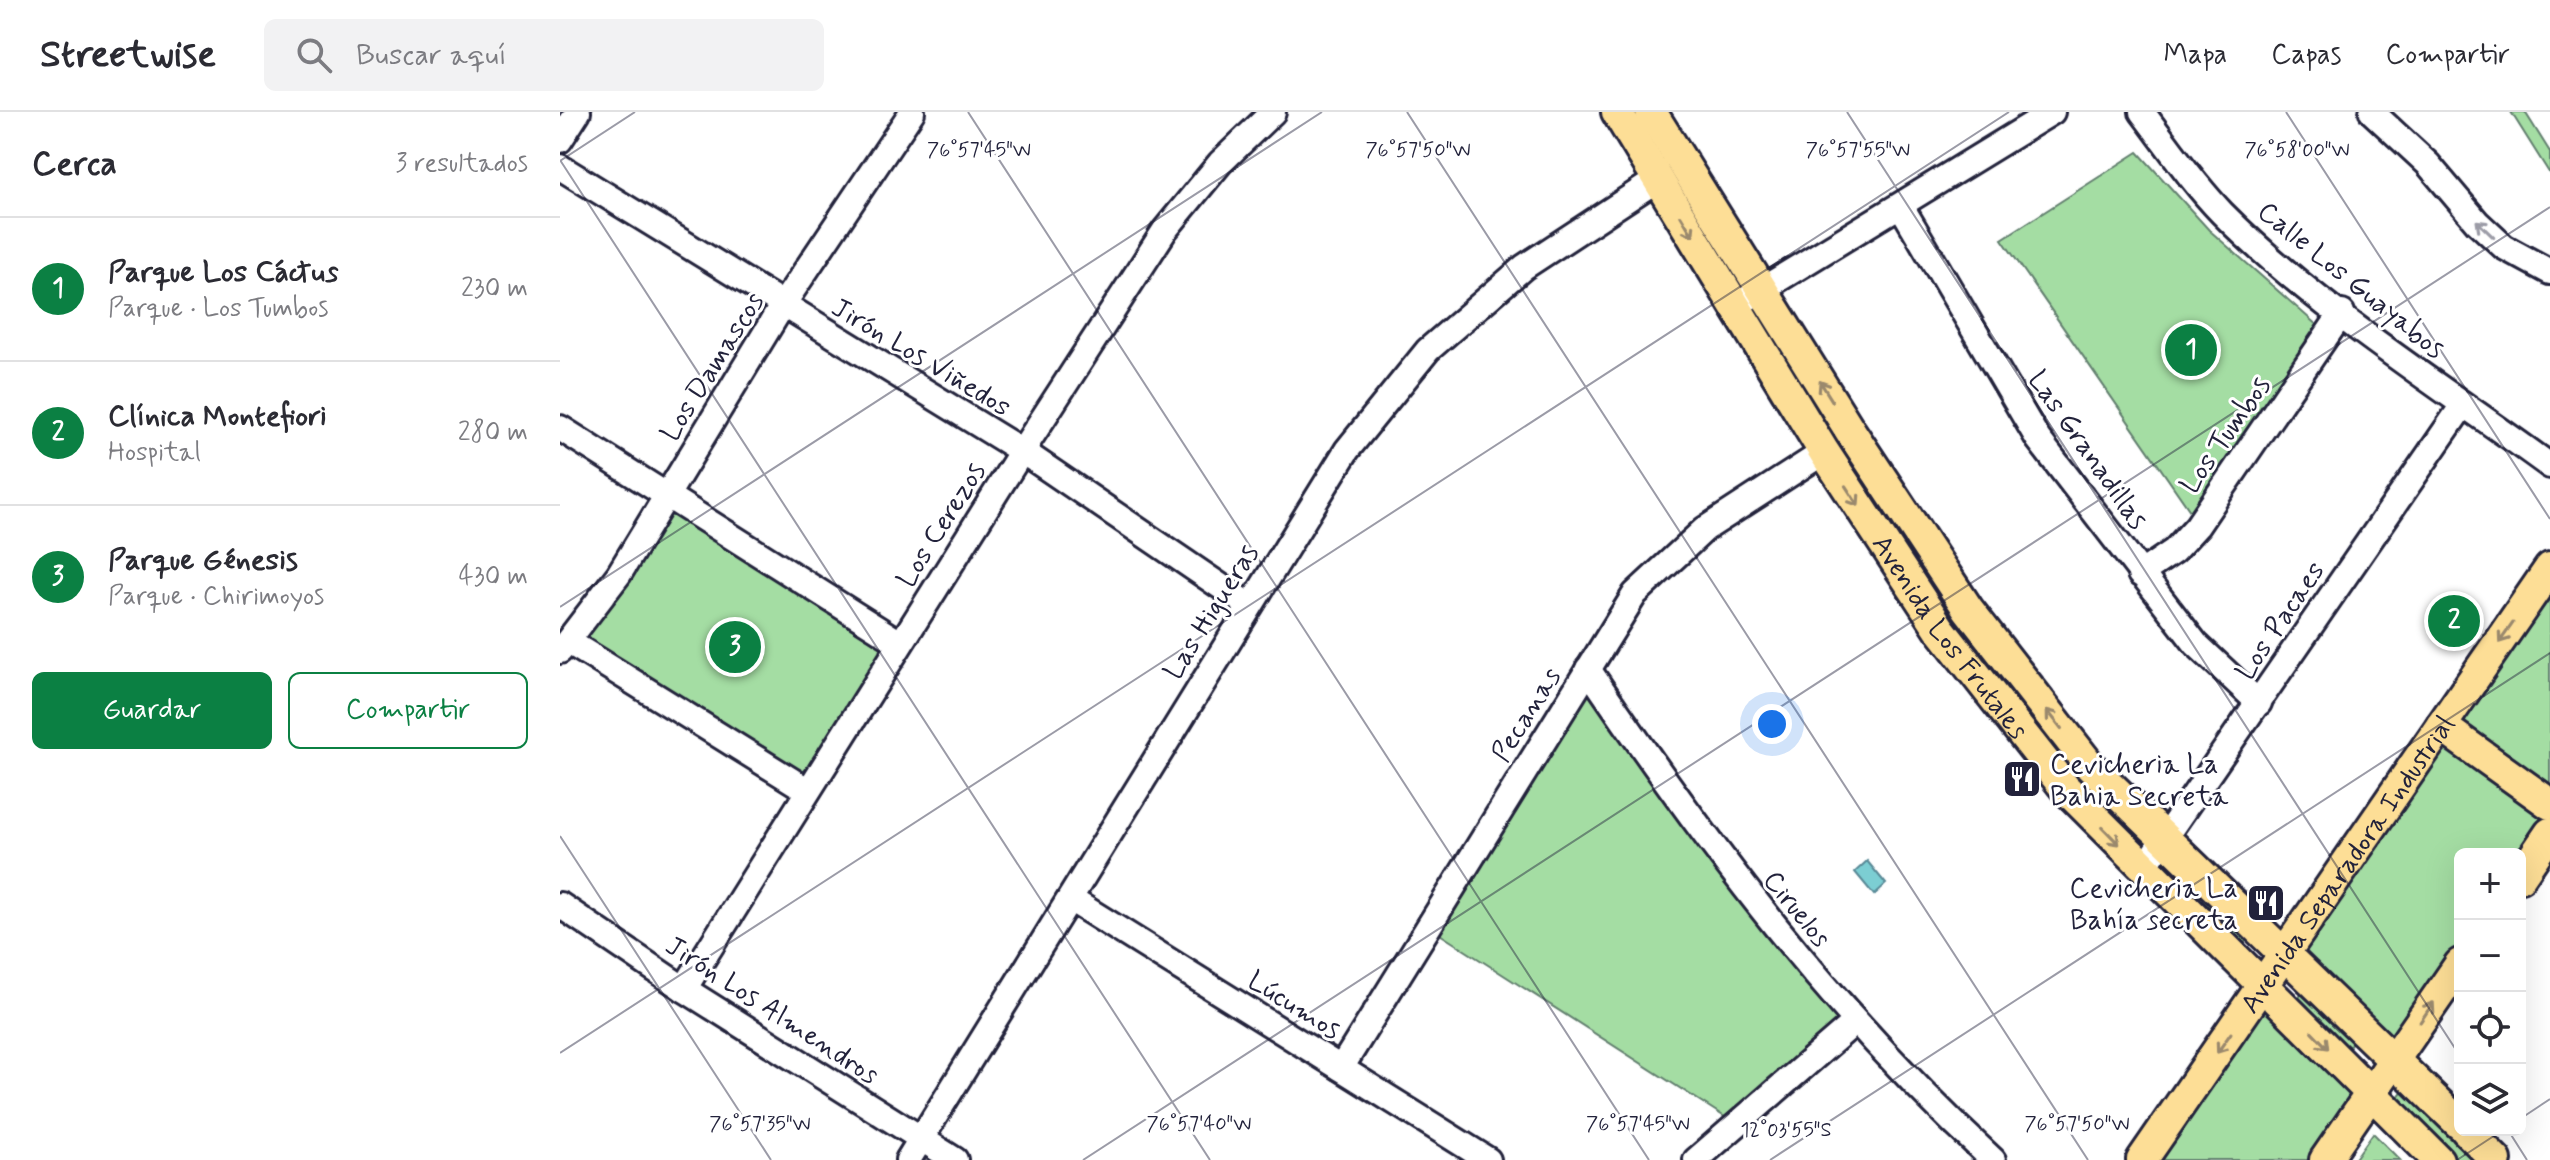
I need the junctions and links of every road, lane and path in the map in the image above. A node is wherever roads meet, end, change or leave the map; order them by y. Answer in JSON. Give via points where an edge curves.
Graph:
{"nodes":[{"id":1,"x":578,"y":112,"type":"edge"},
{"id":2,"x":912,"y":112,"type":"edge"},
{"id":3,"x":1273,"y":112,"type":"edge"},
{"id":4,"x":2052,"y":112,"type":"edge"},
{"id":5,"x":2142,"y":112,"type":"edge"},
{"id":6,"x":2372,"y":112,"type":"edge"},
{"id":7,"x":1634,"y":115,"type":"edge"},
{"id":8,"x":560,"y":140,"type":"edge"},
{"id":9,"x":560,"y":167,"type":"edge"},
{"id":10,"x":1658,"y":179,"type":"junction"},
{"id":11,"x":1901,"y":206,"type":"junction"},
{"id":12,"x":2550,"y":272,"type":"edge"},
{"id":13,"x":1762,"y":291,"type":"junction"},
{"id":14,"x":782,"y":306,"type":"junction"},
{"id":15,"x":1735,"y":306,"type":"junction"},
{"id":16,"x":2342,"y":313,"type":"junction"},
{"id":17,"x":2463,"y":405,"type":"junction"},
{"id":18,"x":560,"y":428,"type":"edge"},
{"id":19,"x":1022,"y":451,"type":"junction"},
{"id":20,"x":1824,"y":452,"type":"junction"},
{"id":21,"x":2550,"y":466,"type":"edge"},
{"id":22,"x":665,"y":497,"type":"junction"},
{"id":23,"x":2550,"y":568,"type":"edge"},
{"id":24,"x":2140,"y":574,"type":"junction"},
{"id":25,"x":1248,"y":605,"type":"junction"},
{"id":26,"x":900,"y":643,"type":"junction"},
{"id":27,"x":565,"y":646,"type":"edge"},
{"id":28,"x":1588,"y":669,"type":"junction"},
{"id":29,"x":2259,"y":703,"type":"junction"},
{"id":30,"x":2441,"y":726,"type":"junction"},
{"id":31,"x":807,"y":790,"type":"junction"},
{"id":32,"x":2550,"y":804,"type":"edge"},
{"id":33,"x":2550,"y":833,"type":"edge"},
{"id":34,"x":2163,"y":840,"type":"junction"},
{"id":35,"x":2526,"y":868,"type":"edge"},
{"id":36,"x":2143,"y":869,"type":"junction"},
{"id":37,"x":1070,"y":899,"type":"junction"},
{"id":38,"x":560,"y":905,"type":"edge"},
{"id":39,"x":2284,"y":956,"type":"junction"},
{"id":40,"x":2454,"y":973,"type":"edge"},
{"id":41,"x":2264,"y":985,"type":"junction"},
{"id":42,"x":684,"y":989,"type":"junction"},
{"id":43,"x":1854,"y":1023,"type":"junction"},
{"id":44,"x":2395,"y":1059,"type":"junction"},
{"id":45,"x":1341,"y":1068,"type":"junction"},
{"id":46,"x":2371,"y":1093,"type":"junction"},
{"id":47,"x":2454,"y":1118,"type":"edge"},
{"id":48,"x":2472,"y":1136,"type":"edge"},
{"id":49,"x":921,"y":1139,"type":"junction"},
{"id":50,"x":908,"y":1160,"type":"edge"},
{"id":51,"x":955,"y":1160,"type":"edge"},
{"id":52,"x":1488,"y":1160,"type":"edge"},
{"id":53,"x":1696,"y":1160,"type":"edge"},
{"id":54,"x":1993,"y":1160,"type":"edge"},
{"id":55,"x":2142,"y":1160,"type":"edge"},
{"id":56,"x":2325,"y":1160,"type":"edge"},
{"id":57,"x":2438,"y":1160,"type":"edge"},
{"id":58,"x":2496,"y":1160,"type":"edge"}],
"edges":[{"from":1,"to":8,"type":"street"},
{"from":2,"to":14,"type":"street","name":"Los Damascos"},
{"from":3,"to":19,"type":"street","name":"Los Cerezos","via":[[1220,163],[1165,230]]},
{"from":4,"to":11,"type":"street"},
{"from":5,"to":16,"type":"street","name":"Calle Los Guayabos","via":[[2221,212]]},
{"from":12,"to":6,"type":"street","one_way":true,"via":[[2504,247]]},
{"from":7,"to":10,"type":"main road","name":"Avenida Los Frutales"},
{"from":7,"to":13,"type":"main road","name":"Avenida Los Frutales"},
{"from":9,"to":14,"type":"street","name":"Jirón Los Viñedos"},
{"from":10,"to":15,"type":"main road","name":"Avenida Los Frutales","one_way":true},
{"from":10,"to":25,"type":"street","name":"Las Higueras","via":[[1524,267],[1428,350],[1347,450]]},
{"from":11,"to":13,"type":"street"},
{"from":11,"to":24,"type":"street","name":"Las Granadillas","via":[[2038,439]]},
{"from":13,"to":15,"type":"street"},
{"from":34,"to":13,"type":"main road","name":"Avenida Los Frutales","one_way":true,"via":[[2091,767],[1968,609]]},
{"from":14,"to":19,"type":"street","name":"Jirón Los Viñedos"},
{"from":14,"to":22,"type":"street","name":"Los Damascos"},
{"from":15,"to":20,"type":"main road","name":"Avenida Los Frutales"},
{"from":16,"to":17,"type":"street","name":"Calle Los Guayabos"},
{"from":16,"to":24,"type":"street","name":"Los Tumbos","via":[[2197,526],[2174,551]]},
{"from":17,"to":21,"type":"street","name":"Calle Los Guayabos"},
{"from":17,"to":29,"type":"street","name":"Los Pacaes"},
{"from":18,"to":22,"type":"street"},
{"from":19,"to":25,"type":"street","name":"Jirón Los Viñedos"},
{"from":19,"to":26,"type":"street","name":"Los Cerezos"},
{"from":20,"to":28,"type":"street","name":"Pecanas","via":[[1672,556],[1635,594]]},
{"from":20,"to":36,"type":"main road","name":"Avenida Los Frutales","one_way":true,"via":[[1940,629],[2065,788]]},
{"from":22,"to":26,"type":"street"},
{"from":22,"to":27,"type":"street","name":"Los Damascos","via":[[619,574]]},
{"from":23,"to":30,"type":"main road","name":"Avenida Separadora Industrial","one_way":true},
{"from":24,"to":29,"type":"street","name":"Las Granadillas","via":[[2196,644]]},
{"from":25,"to":37,"type":"street","name":"Las Higueras"},
{"from":26,"to":31,"type":"street","name":"Los Cerezos"},
{"from":27,"to":31,"type":"street"},
{"from":28,"to":43,"type":"street","name":"Ciruelos","via":[[1739,883]]},
{"from":28,"to":45,"type":"street","name":"Pecanas"},
{"from":29,"to":34,"type":"street","name":"Los Pacaes"},
{"from":30,"to":32,"type":"main road"},
{"from":30,"to":39,"type":"main road","name":"Avenida Separadora Industrial"},
{"from":31,"to":42,"type":"street","name":"Los Cerezos"},
{"from":33,"to":35,"type":"main road"},
{"from":34,"to":36,"type":"street","name":"Los Pacaes"},
{"from":34,"to":39,"type":"main road","name":"Avenida Los Frutales"},
{"from":36,"to":41,"type":"main road","name":"Avenida Los Frutales"},
{"from":37,"to":45,"type":"street","name":"Lúcumos"},
{"from":37,"to":49,"type":"street","name":"Las Higueras"},
{"from":38,"to":42,"type":"street","name":"Jirón Los Almendros"},
{"from":39,"to":41,"type":"main road","name":"Avenida Separadora Industrial"},
{"from":39,"to":44,"type":"main road","name":"Avenida Los Frutales"},
{"from":44,"to":40,"type":"main road","one_way":true},
{"from":41,"to":46,"type":"main road","name":"Avenida Los Frutales","one_way":true},
{"from":41,"to":55,"type":"main road","name":"Avenida Separadora Industrial","one_way":true},
{"from":42,"to":49,"type":"street","name":"Jirón Los Almendros"},
{"from":43,"to":53,"type":"street"},
{"from":43,"to":54,"type":"street","name":"Ciruelos"},
{"from":44,"to":46,"type":"main road"},
{"from":44,"to":47,"type":"main road","name":"Avenida Los Frutales"},
{"from":45,"to":52,"type":"street","name":"Lúcumos"},
{"from":46,"to":56,"type":"main road"},
{"from":46,"to":57,"type":"main road","name":"Avenida Los Frutales"},
{"from":48,"to":58,"type":"main road"},
{"from":49,"to":50,"type":"street","name":"Las Higueras"},
{"from":49,"to":51,"type":"street","name":"Jirón Los Almendros"}]}
